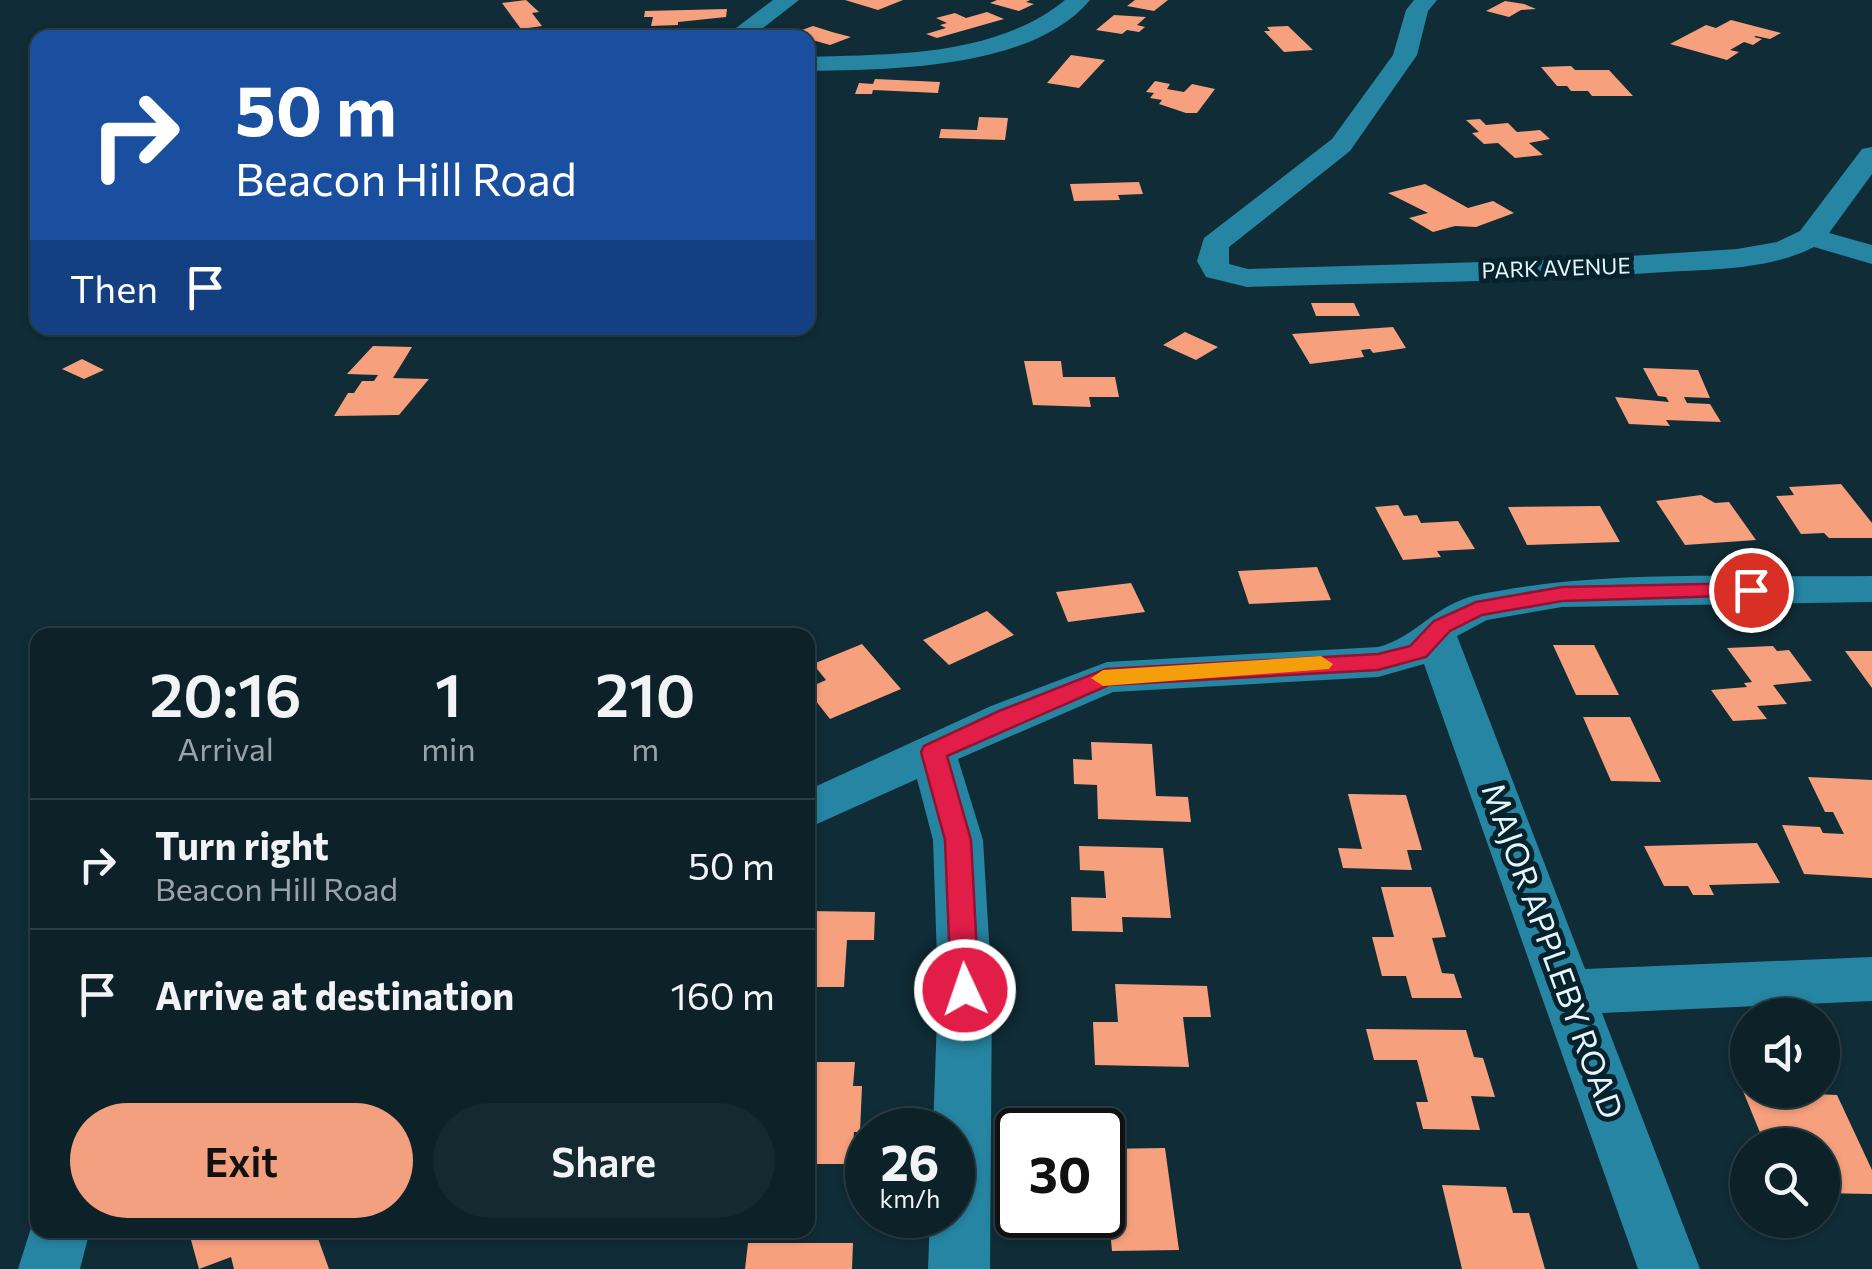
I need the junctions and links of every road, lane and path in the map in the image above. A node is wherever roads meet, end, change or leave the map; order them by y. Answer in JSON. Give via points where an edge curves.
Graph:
{"nodes":[{"id":1,"x":788,"y":0,"type":"edge"},
{"id":2,"x":1078,"y":0,"type":"edge"},
{"id":3,"x":1426,"y":0,"type":"edge"},
{"id":4,"x":745,"y":30,"type":"edge"},
{"id":5,"x":815,"y":64,"type":"edge"},
{"id":6,"x":1872,"y":156,"type":"edge"},
{"id":7,"x":1811,"y":236,"type":"junction"},
{"id":8,"x":1872,"y":255,"type":"edge"},
{"id":9,"x":1872,"y":589,"type":"edge"},
{"id":10,"x":1435,"y":634,"type":"junction"},
{"id":11,"x":933,"y":752,"type":"junction"},
{"id":12,"x":815,"y":807,"type":"edge"},
{"id":13,"x":1872,"y":979,"type":"edge"},
{"id":14,"x":1568,"y":992,"type":"junction"},
{"id":15,"x":57,"y":1238,"type":"edge"},
{"id":16,"x":49,"y":1269,"type":"edge"},
{"id":17,"x":958,"y":1269,"type":"edge"},
{"id":18,"x":1669,"y":1269,"type":"edge"}],
"edges":[{"from":1,"to":4,"type":"street"},
{"from":2,"to":5,"type":"street","via":[[1045,26],[984,46]]},
{"from":3,"to":7,"type":"street","name":"PARK AVENUE","via":[[1404,55],[1340,144],[1216,244],[1217,270],[1247,278],[1584,268],[1737,258],[1784,250]]},
{"from":6,"to":7,"type":"street"},
{"from":7,"to":8,"type":"street"},
{"from":9,"to":10,"type":"street","via":[[1562,594],[1476,609]]},
{"from":10,"to":11,"type":"street","via":[[1418,651],[1378,662],[1106,677]]},
{"from":10,"to":14,"type":"street","name":"MAJOR APPLEBY ROAD"},
{"from":11,"to":12,"type":"street"},
{"from":11,"to":17,"type":"street","via":[[959,859],[965,990]]},
{"from":13,"to":14,"type":"street"},
{"from":14,"to":18,"type":"street","name":"MAJOR APPLEBY ROAD"},
{"from":15,"to":16,"type":"street"}]}
